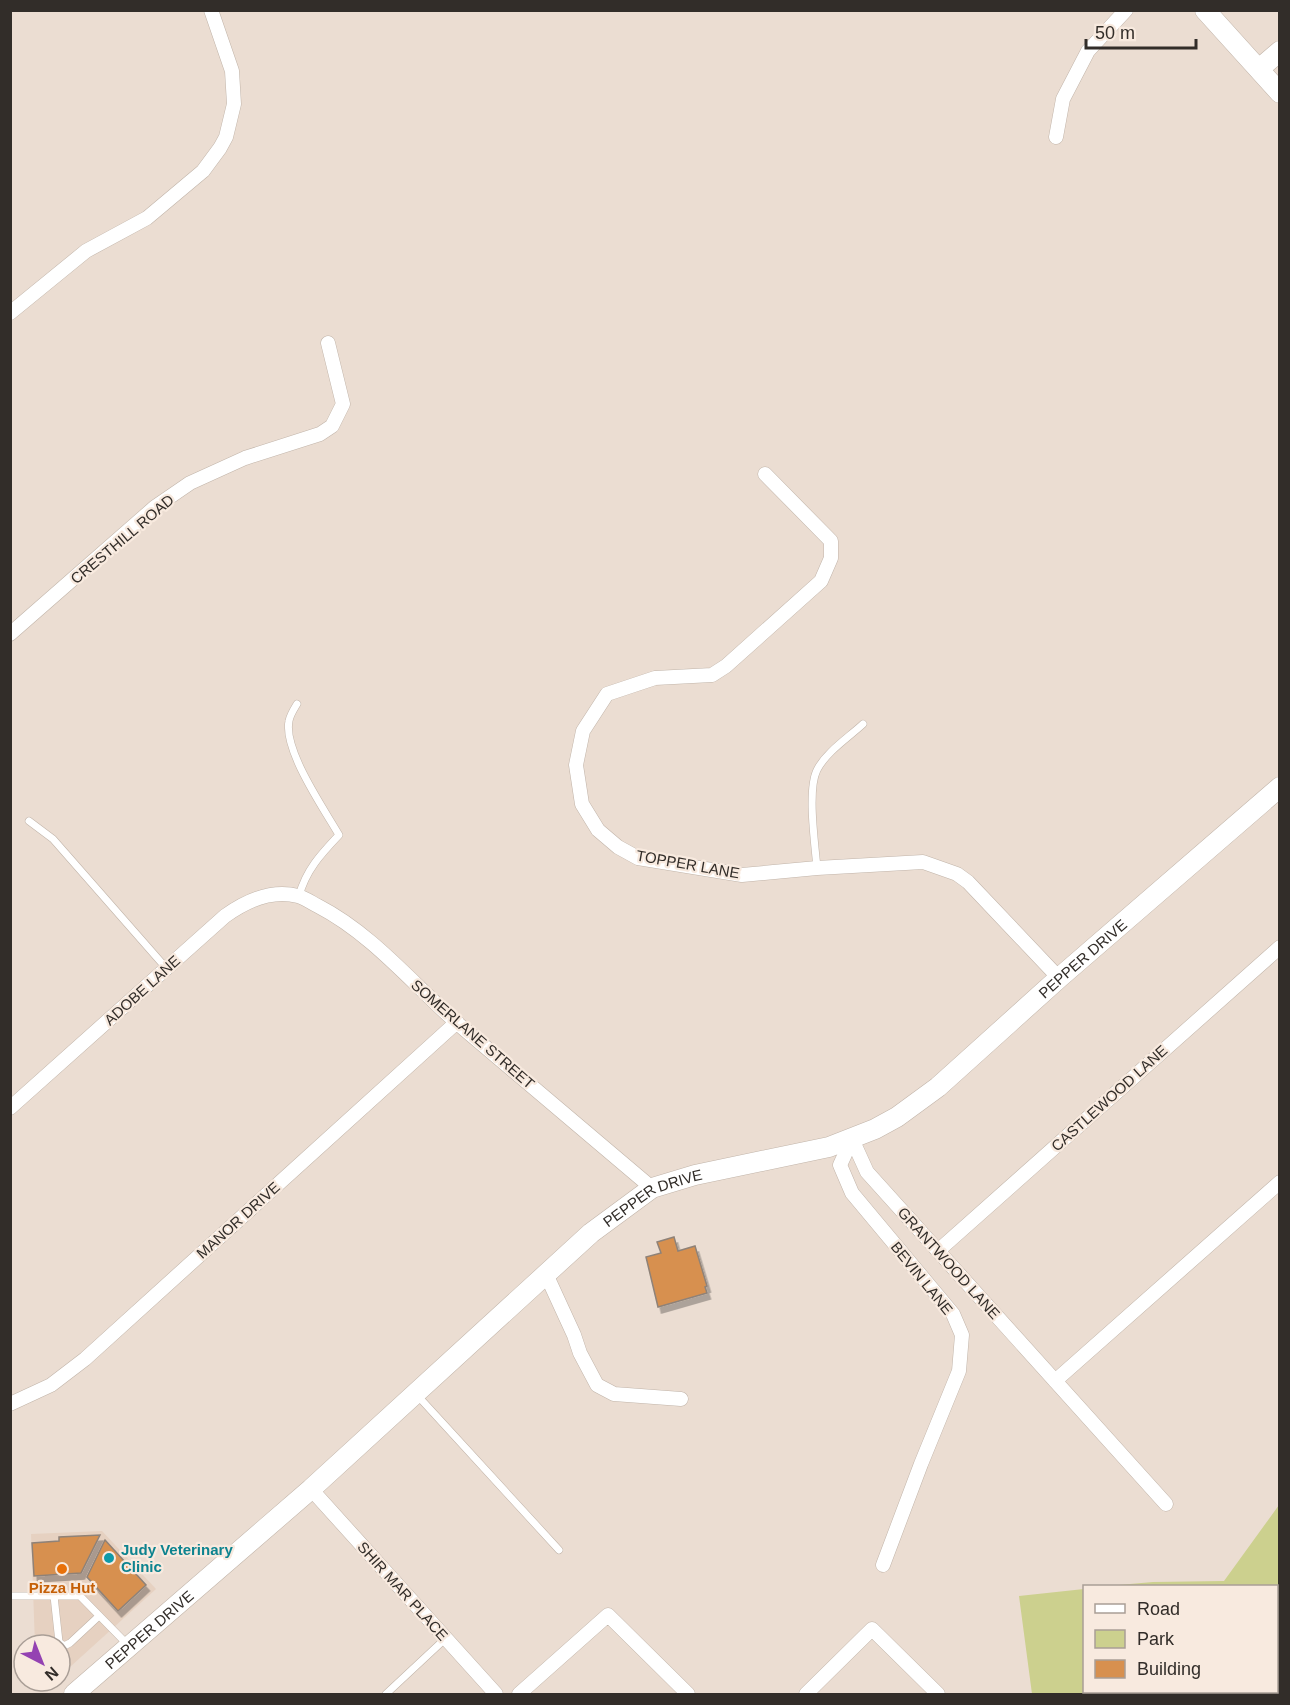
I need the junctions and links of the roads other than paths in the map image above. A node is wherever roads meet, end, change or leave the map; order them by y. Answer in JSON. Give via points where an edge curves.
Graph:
{"nodes":[{"id":1,"x":211,"y":10,"type":"edge"},
{"id":2,"x":1126,"y":10,"type":"edge"},
{"id":3,"x":1205,"y":10,"type":"edge"},
{"id":4,"x":1280,"y":51,"type":"edge"},
{"id":5,"x":1259,"y":69,"type":"junction"},
{"id":6,"x":1280,"y":93,"type":"edge"},
{"id":7,"x":1056,"y":137,"type":"dead end"},
{"id":8,"x":10,"y":313,"type":"edge"},
{"id":9,"x":328,"y":343,"type":"dead end"},
{"id":10,"x":765,"y":474,"type":"dead end"},
{"id":11,"x":10,"y":634,"type":"edge"},
{"id":12,"x":297,"y":704,"type":"dead end"},
{"id":13,"x":864,"y":724,"type":"dead end"},
{"id":14,"x":1280,"y":787,"type":"edge"},
{"id":15,"x":29,"y":821,"type":"dead end"},
{"id":16,"x":817,"y":868,"type":"junction"},
{"id":17,"x":292,"y":895,"type":"junction"},
{"id":18,"x":1280,"y":947,"type":"edge"},
{"id":19,"x":167,"y":969,"type":"junction"},
{"id":20,"x":1059,"y":978,"type":"junction"},
{"id":21,"x":457,"y":1022,"type":"junction"},
{"id":22,"x":10,"y":1108,"type":"edge"},
{"id":23,"x":852,"y":1139,"type":"junction"},
{"id":24,"x":1280,"y":1182,"type":"edge"},
{"id":25,"x":652,"y":1188,"type":"junction"},
{"id":26,"x":939,"y":1250,"type":"junction"},
{"id":27,"x":546,"y":1274,"type":"junction"},
{"id":28,"x":1055,"y":1381,"type":"junction"},
{"id":29,"x":416,"y":1393,"type":"junction"},
{"id":30,"x":681,"y":1399,"type":"dead end"},
{"id":31,"x":10,"y":1404,"type":"edge"},
{"id":32,"x":311,"y":1489,"type":"junction"},
{"id":33,"x":1166,"y":1504,"type":"dead end"},
{"id":34,"x":559,"y":1550,"type":"dead end"},
{"id":35,"x":883,"y":1565,"type":"dead end"},
{"id":36,"x":10,"y":1596,"type":"edge"},
{"id":37,"x":54,"y":1596,"type":"junction"},
{"id":38,"x":99,"y":1616,"type":"junction"},
{"id":39,"x":446,"y":1638,"type":"junction"},
{"id":40,"x":130,"y":1647,"type":"junction"},
{"id":41,"x":74,"y":1695,"type":"edge"},
{"id":42,"x":386,"y":1695,"type":"edge"},
{"id":43,"x":496,"y":1695,"type":"edge"},
{"id":44,"x":519,"y":1695,"type":"edge"},
{"id":45,"x":688,"y":1695,"type":"edge"},
{"id":46,"x":806,"y":1695,"type":"edge"},
{"id":47,"x":938,"y":1695,"type":"edge"}],
"edges":[{"from":1,"to":8,"type":"street","via":[[232,71],[234,104],[220,148],[203,171],[147,218],[86,251]]},
{"from":2,"to":7,"type":"street","via":[[1089,51],[1063,99]]},
{"from":3,"to":5,"type":"street"},
{"from":4,"to":5,"type":"street"},
{"from":5,"to":6,"type":"street"},
{"from":9,"to":11,"type":"street","name":"CRESTHILL ROAD","via":[[343,404],[332,426],[320,434],[245,458],[184,487],[155,507]]},
{"from":10,"to":16,"type":"street","name":"TOPPER LANE","via":[[831,541],[831,558],[820,581],[712,675],[655,678],[607,694],[583,731],[576,765],[582,804],[598,830],[618,848],[639,858],[744,875]]},
{"from":12,"to":17,"type":"lane","via":[[289,720],[290,736],[301,769],[339,835]]},
{"from":13,"to":16,"type":"lane","via":[[817,770],[812,788]]},
{"from":14,"to":20,"type":"street","name":"PEPPER DRIVE"},
{"from":15,"to":19,"type":"lane","via":[[52,839]]},
{"from":16,"to":20,"type":"street","name":"TOPPER LANE","via":[[923,862],[957,874]]},
{"from":17,"to":19,"type":"street","name":"ADOBE LANE","via":[[263,897],[235,909]]},
{"from":17,"to":21,"type":"street","name":"SOMERLANE STREET","via":[[330,912],[369,941]]},
{"from":18,"to":26,"type":"street","name":"CASTLEWOOD LANE"},
{"from":19,"to":22,"type":"street","name":"ADOBE LANE"},
{"from":20,"to":23,"type":"street","name":"PEPPER DRIVE","via":[[918,1103]]},
{"from":21,"to":25,"type":"street","name":"SOMERLANE STREET"},
{"from":21,"to":31,"type":"street","name":"MANOR DRIVE","via":[[85,1359],[51,1385]]},
{"from":23,"to":25,"type":"street","name":"PEPPER DRIVE"},
{"from":23,"to":26,"type":"street","name":"GRANTWOOD LANE","via":[[867,1172]]},
{"from":23,"to":35,"type":"street","name":"BEVIN LANE","via":[[840,1165],[852,1193],[953,1314],[962,1335],[959,1371]]},
{"from":24,"to":28,"type":"street"},
{"from":25,"to":27,"type":"street","name":"PEPPER DRIVE","via":[[591,1233]]},
{"from":26,"to":28,"type":"street","name":"GRANTWOOD LANE"},
{"from":27,"to":29,"type":"street","name":"PEPPER DRIVE"},
{"from":27,"to":30,"type":"street","via":[[597,1386],[614,1394]]},
{"from":28,"to":33,"type":"street","name":"GRANTWOOD LANE"},
{"from":29,"to":32,"type":"street","name":"PEPPER DRIVE"},
{"from":29,"to":34,"type":"lane"},
{"from":32,"to":39,"type":"street","name":"SHIR MAR PLACE"},
{"from":32,"to":40,"type":"street","name":"PEPPER DRIVE"},
{"from":36,"to":37,"type":"lane"},
{"from":37,"to":38,"type":"lane","via":[[80,1596]]},
{"from":37,"to":38,"type":"lane","via":[[59,1642],[64,1646]]},
{"from":38,"to":40,"type":"lane"},
{"from":39,"to":42,"type":"lane"},
{"from":39,"to":43,"type":"street","name":"SHIR MAR PLACE"},
{"from":40,"to":41,"type":"street","name":"PEPPER DRIVE"},
{"from":44,"to":45,"type":"street","via":[[608,1615]]},
{"from":46,"to":47,"type":"street","via":[[872,1629]]}]}
